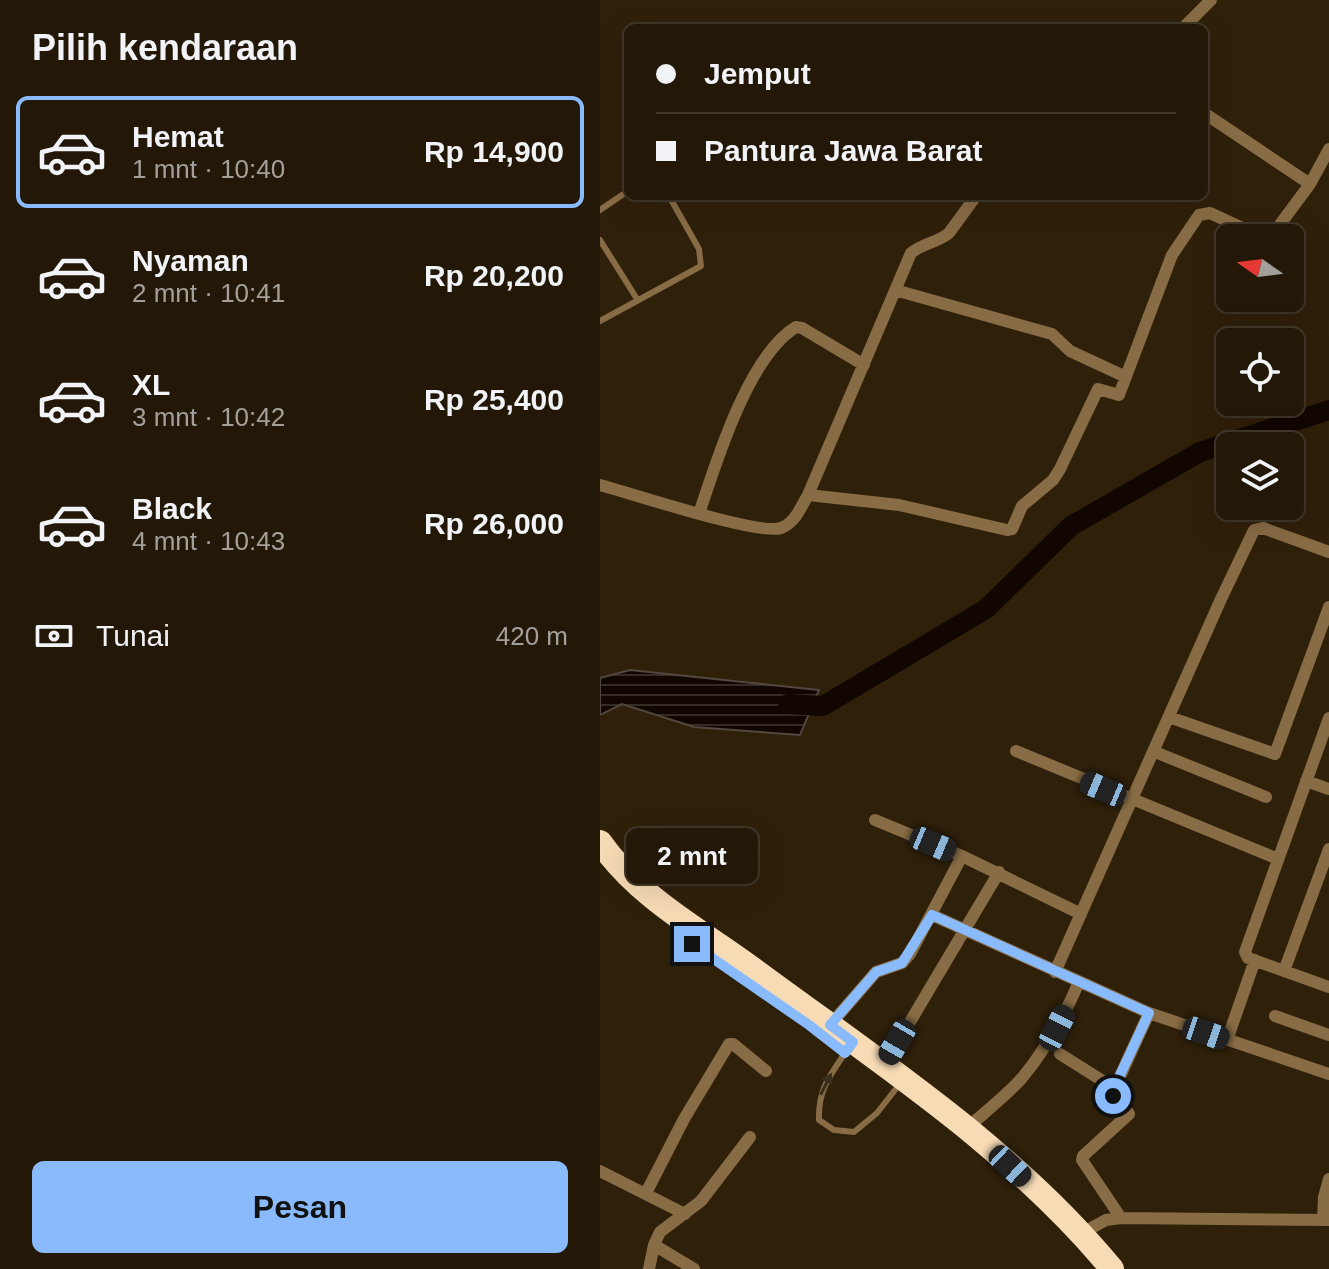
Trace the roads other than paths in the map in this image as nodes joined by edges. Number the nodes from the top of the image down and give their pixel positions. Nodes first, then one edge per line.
1 (1211, 0) edge
2 (1187, 24) edge
3 (1208, 116) edge
4 (1328, 154) edge
5 (1310, 184) junction
6 (624, 194) edge
7 (671, 200) edge
8 (973, 200) edge
9 (600, 210) edge
10 (1235, 224) edge
11 (1278, 224) edge
12 (600, 240) edge
13 (895, 290) junction
14 (637, 299) junction
15 (600, 321) edge
16 (864, 365) junction
17 (1126, 377) junction
18 (600, 485) edge
19 (808, 495) junction
20 (699, 514) junction
21 (1329, 552) edge
22 (1329, 607) edge
23 (1169, 717) junction
24 (1329, 718) edge
25 (1016, 751) dead end
26 (1155, 752) junction
27 (1306, 781) junction
28 (1329, 789) edge
29 (1266, 797) dead end
30 (1133, 801) junction
31 (875, 820) dead end
32 (600, 842) edge
33 (1329, 849) edge
34 (962, 856) junction
35 (1278, 859) junction
36 (600, 868) edge
37 (999, 872) junction
38 (1081, 914) junction
39 (932, 915) junction
40 (965, 931) junction
41 (1250, 958) junction
42 (1284, 971) junction
43 (1055, 972) junction
44 (1079, 982) junction
45 (1329, 987) edge
46 (1149, 1013) junction
47 (1275, 1016) dead end
48 (830, 1025) junction
49 (1329, 1035) edge
50 (1227, 1040) junction
51 (849, 1048) junction
52 (1060, 1054) dead end
53 (766, 1071) dead end
54 (1329, 1074) edge
55 (895, 1078) junction
56 (1114, 1088) junction
57 (967, 1128) junction
58 (750, 1137) dead end
59 (600, 1171) edge
60 (1329, 1179) edge
61 (646, 1193) junction
62 (685, 1214) junction
63 (1121, 1218) junction
64 (1326, 1220) edge
65 (1076, 1237) junction
66 (654, 1245) junction
67 (649, 1269) edge
68 (694, 1269) edge
69 (1094, 1269) edge
70 (1112, 1269) edge

1 - 2 street
3 - 5 street
4 - 5 street
5 - 11 street
6 - 9 lane
7 - 14 lane
8 - 13 street
10 - 17 street
12 - 14 lane
13 - 16 street
13 - 17 street
14 - 15 lane
16 - 19 street
16 - 20 street
17 - 19 street
18 - 20 street
19 - 20 street
21 - 23 street
22 - 23 street
23 - 26 street
24 - 27 street
25 - 30 street
26 - 29 street
26 - 30 street
27 - 28 street
27 - 35 street
30 - 35 street
30 - 38 street
31 - 34 street
32 - 48 highway
33 - 42 street
34 - 37 street
34 - 39 street
35 - 41 street
36 - 51 highway
37 - 38 street
37 - 40 street
38 - 43 street
39 - 40 street
39 - 48 street
40 - 43 street
40 - 55 street
41 - 42 street
41 - 50 street
42 - 45 street
43 - 44 street
44 - 46 street
44 - 57 street
46 - 50 street
46 - 56 street
47 - 49 street
48 - 51 highway
50 - 54 street
51 - 55 highway
55 -> 51 lane
52 - 56 street
53 - 61 street
55 - 57 highway
55 - 65 highway
56 - 63 street
57 - 65 highway
58 - 62 street
59 - 61 street
60 - 64 street
61 - 62 street
62 - 66 street
63 - 64 street
63 - 65 street
65 - 69 highway
65 - 70 highway
66 - 67 street
66 - 68 street

